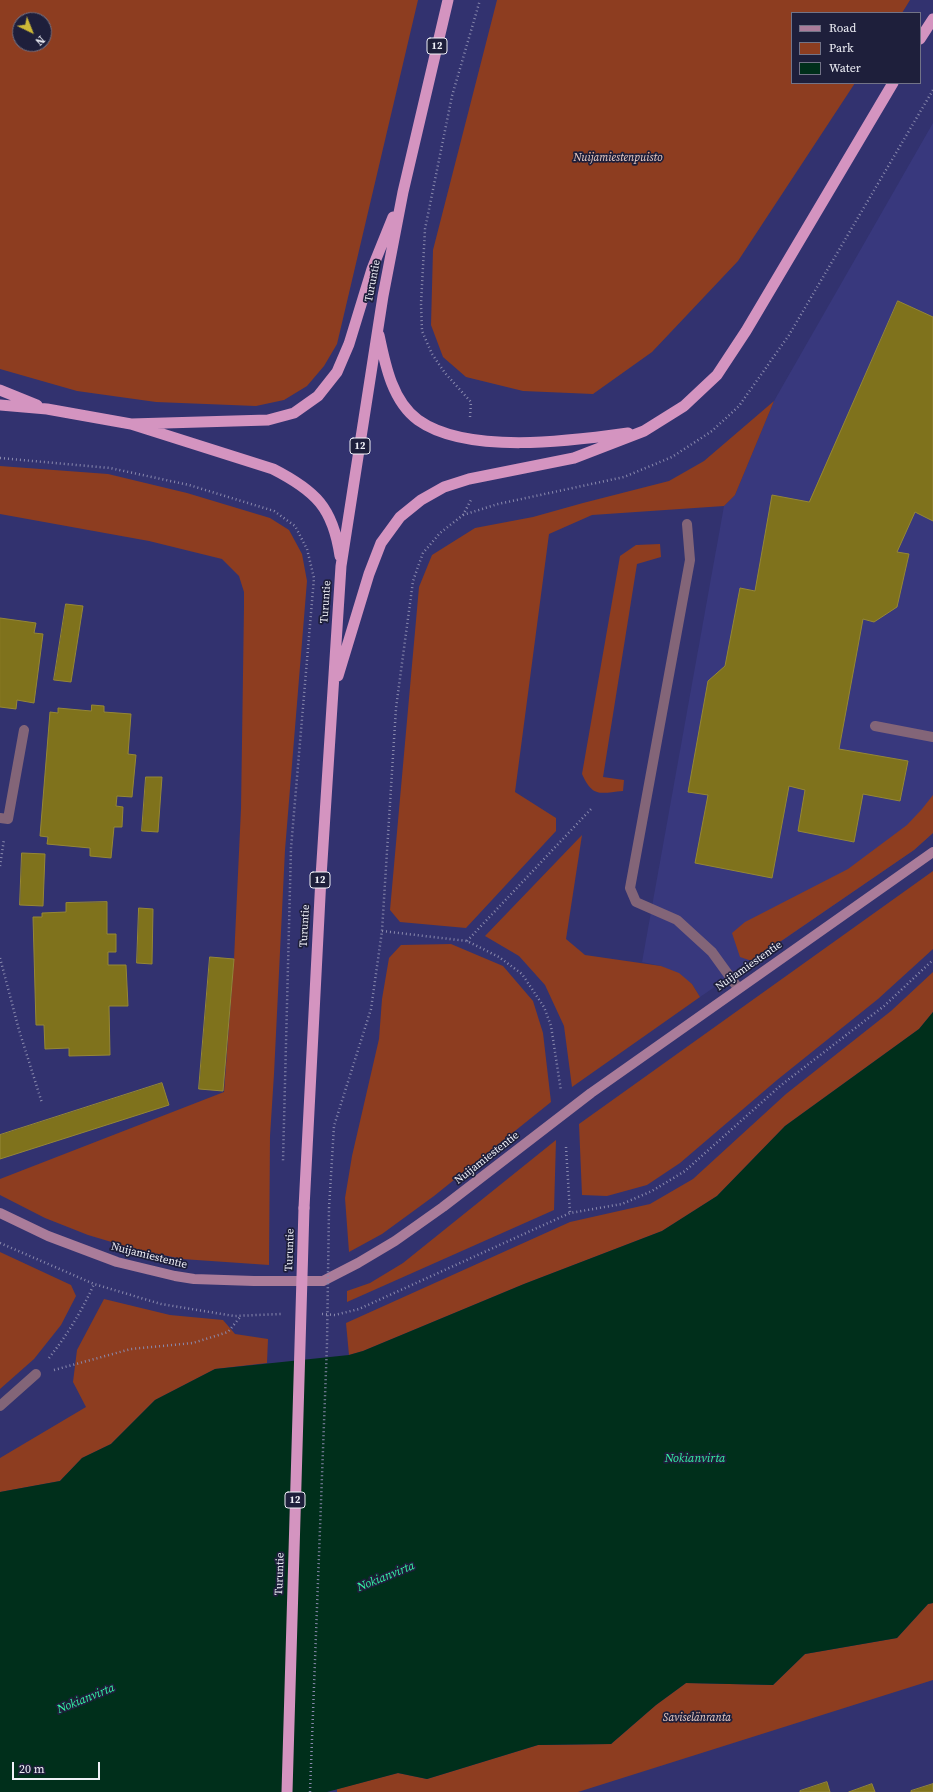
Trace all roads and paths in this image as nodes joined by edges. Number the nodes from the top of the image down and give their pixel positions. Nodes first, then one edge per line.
1 (448, 0) edge
2 (480, 0) edge
3 (933, 19) edge
4 (921, 37) edge
5 (892, 84) edge
6 (403, 192) junction
7 (378, 326) junction
8 (0, 390) edge
9 (0, 406) edge
10 (47, 409) junction
11 (131, 424) junction
12 (644, 431) junction
13 (468, 438) junction
14 (0, 458) edge
15 (469, 479) junction
16 (687, 524) dead end
17 (342, 566) junction
18 (332, 696) junction
19 (875, 726) dead end
20 (24, 730) dead end
21 (933, 737) edge
22 (591, 809) dead end
23 (4, 818) edge
24 (933, 852) edge
25 (0, 866) edge
26 (382, 931) junction
27 (467, 941) junction
28 (933, 960) edge
29 (0, 961) edge
30 (738, 988) junction
31 (561, 1091) dead end
32 (42, 1103) dead end
33 (566, 1147) dead end
34 (283, 1167) dead end
35 (0, 1212) edge
36 (0, 1243) edge
37 (241, 1316) dead end
38 (36, 1374) junction
39 (0, 1406) edge
40 (287, 1792) edge
41 (310, 1792) edge

1 - 6 highway, Turuntie / 12
2 - 13 path
3 - 4 highway
5 - 12 highway
6 - 7 highway, Turuntie / 12
6 - 11 highway
7 - 13 highway
7 - 17 highway, Turuntie / 12
8 - 10 highway
9 - 10 highway
10 - 11 highway
11 - 17 highway
12 - 13 highway
12 - 15 highway
14 - 34 path
15 - 18 highway
15 - 26 path
16 - 30 lane
17 - 18 highway, Turuntie / 12
18 - 40 highway, Turuntie / 12, bridge
19 - 21 lane
20 - 23 lane
22 - 27 path
23 - 25 path
24 - 30 main road, Nuijamiestentie
26 - 27 path
26 - 41 path, bridge
27 - 31 path
28 - 33 path
29 - 32 path
30 - 35 main road, Nuijamiestentie
36 - 38 path
37 - 38 path
38 - 39 lane

